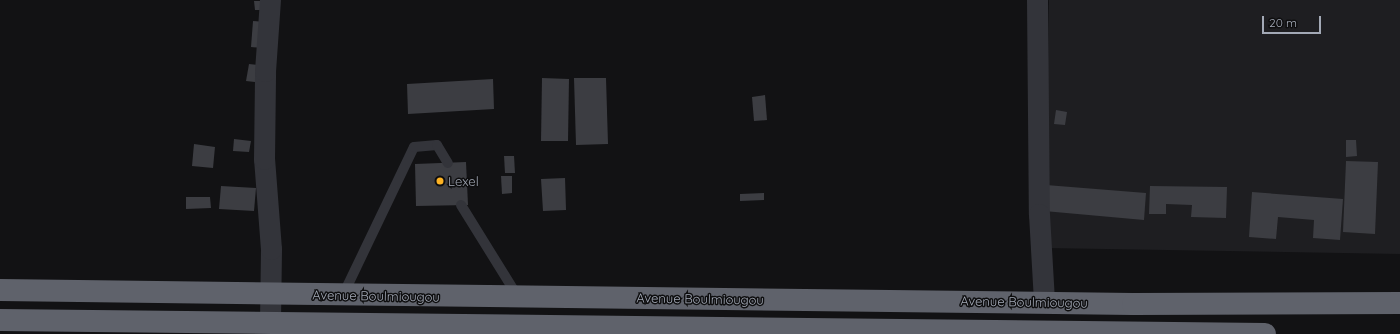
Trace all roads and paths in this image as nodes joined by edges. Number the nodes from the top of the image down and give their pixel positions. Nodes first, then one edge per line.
1 (270, 0) edge
2 (1037, 0) edge
3 (448, 163) dead end
4 (461, 205) dead end
5 (0, 290) edge
6 (269, 295) junction
7 (342, 295) junction
8 (518, 297) junction
9 (1044, 302) junction
10 (1400, 303) edge
11 (0, 320) edge
12 (270, 321) junction
13 (945, 333) edge
14 (1265, 334) edge

1 - 6 street
2 - 9 street
3 - 7 lane
4 - 8 lane
5 - 6 highway, Avenue Boulmiougou
6 - 7 highway, Avenue Boulmiougou
6 - 12 street
7 - 8 highway, Avenue Boulmiougou
8 - 9 highway, Avenue Boulmiougou
9 - 10 highway, Avenue Boulmiougou
11 - 12 highway, Avenue Boulmiougou
12 - 13 highway, Avenue Boulmiougou
13 - 14 highway, Avenue Boulmiougou

